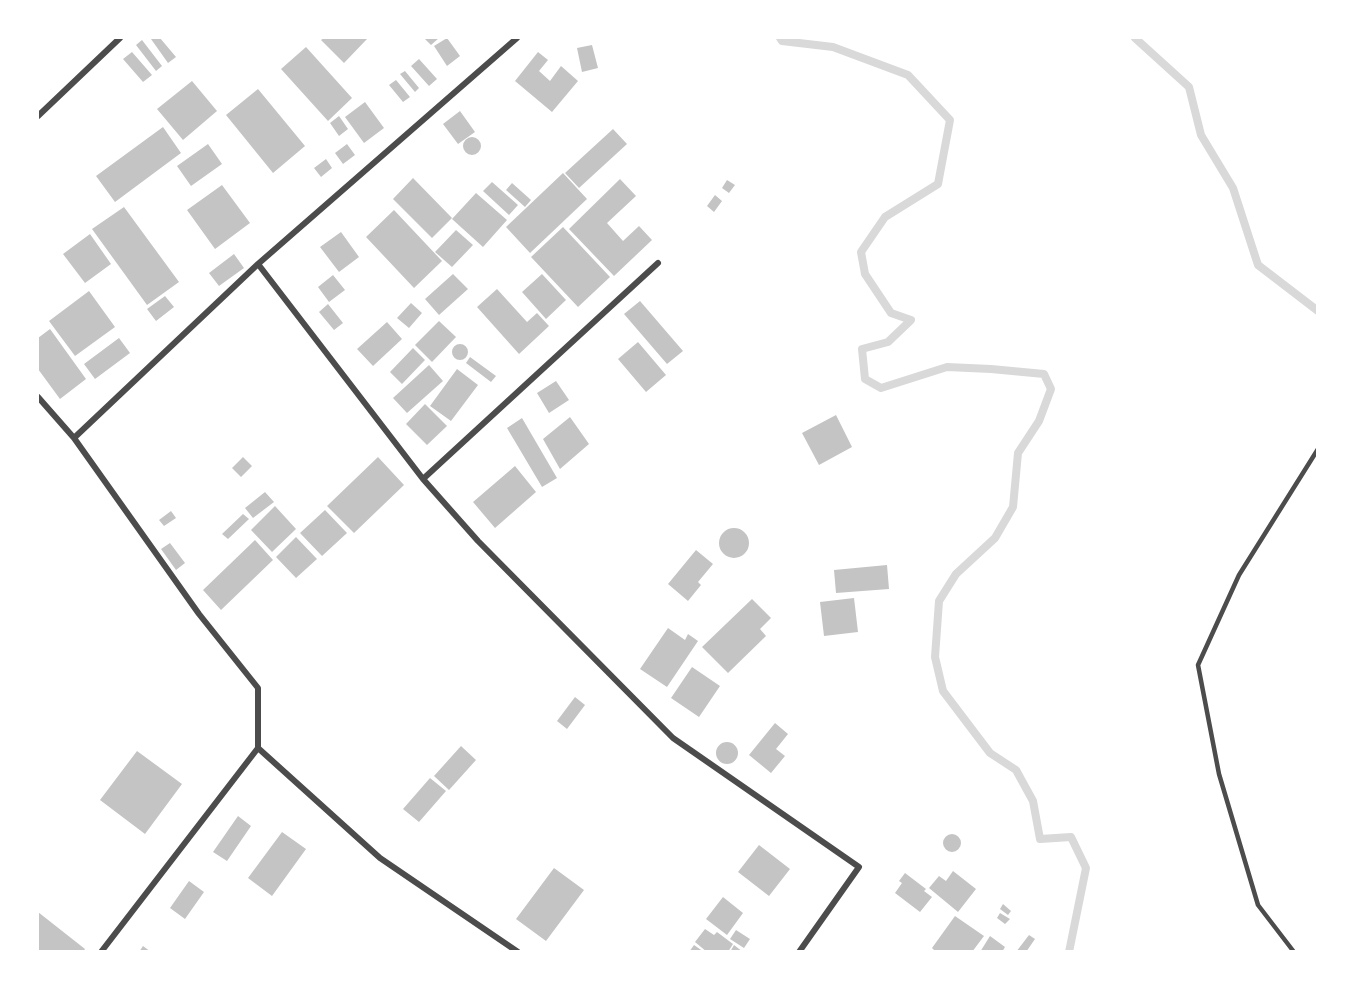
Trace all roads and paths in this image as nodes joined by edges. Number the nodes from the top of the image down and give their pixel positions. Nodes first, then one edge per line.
1 (120, 38) edge
2 (518, 38) edge
3 (38, 116) edge
4 (258, 264) junction
5 (658, 264) dead end
6 (38, 397) edge
7 (74, 438) junction
8 (1317, 449) edge
9 (423, 479) junction
10 (258, 748) junction
11 (100, 951) edge
12 (518, 951) edge
13 (799, 951) edge
14 (1294, 951) edge

1 - 3 street
2 - 4 street
4 - 7 street
4 - 9 street
5 - 9 street
6 - 7 street
7 - 10 street
8 - 14 lane
9 - 13 street
10 - 11 street
10 - 12 street

